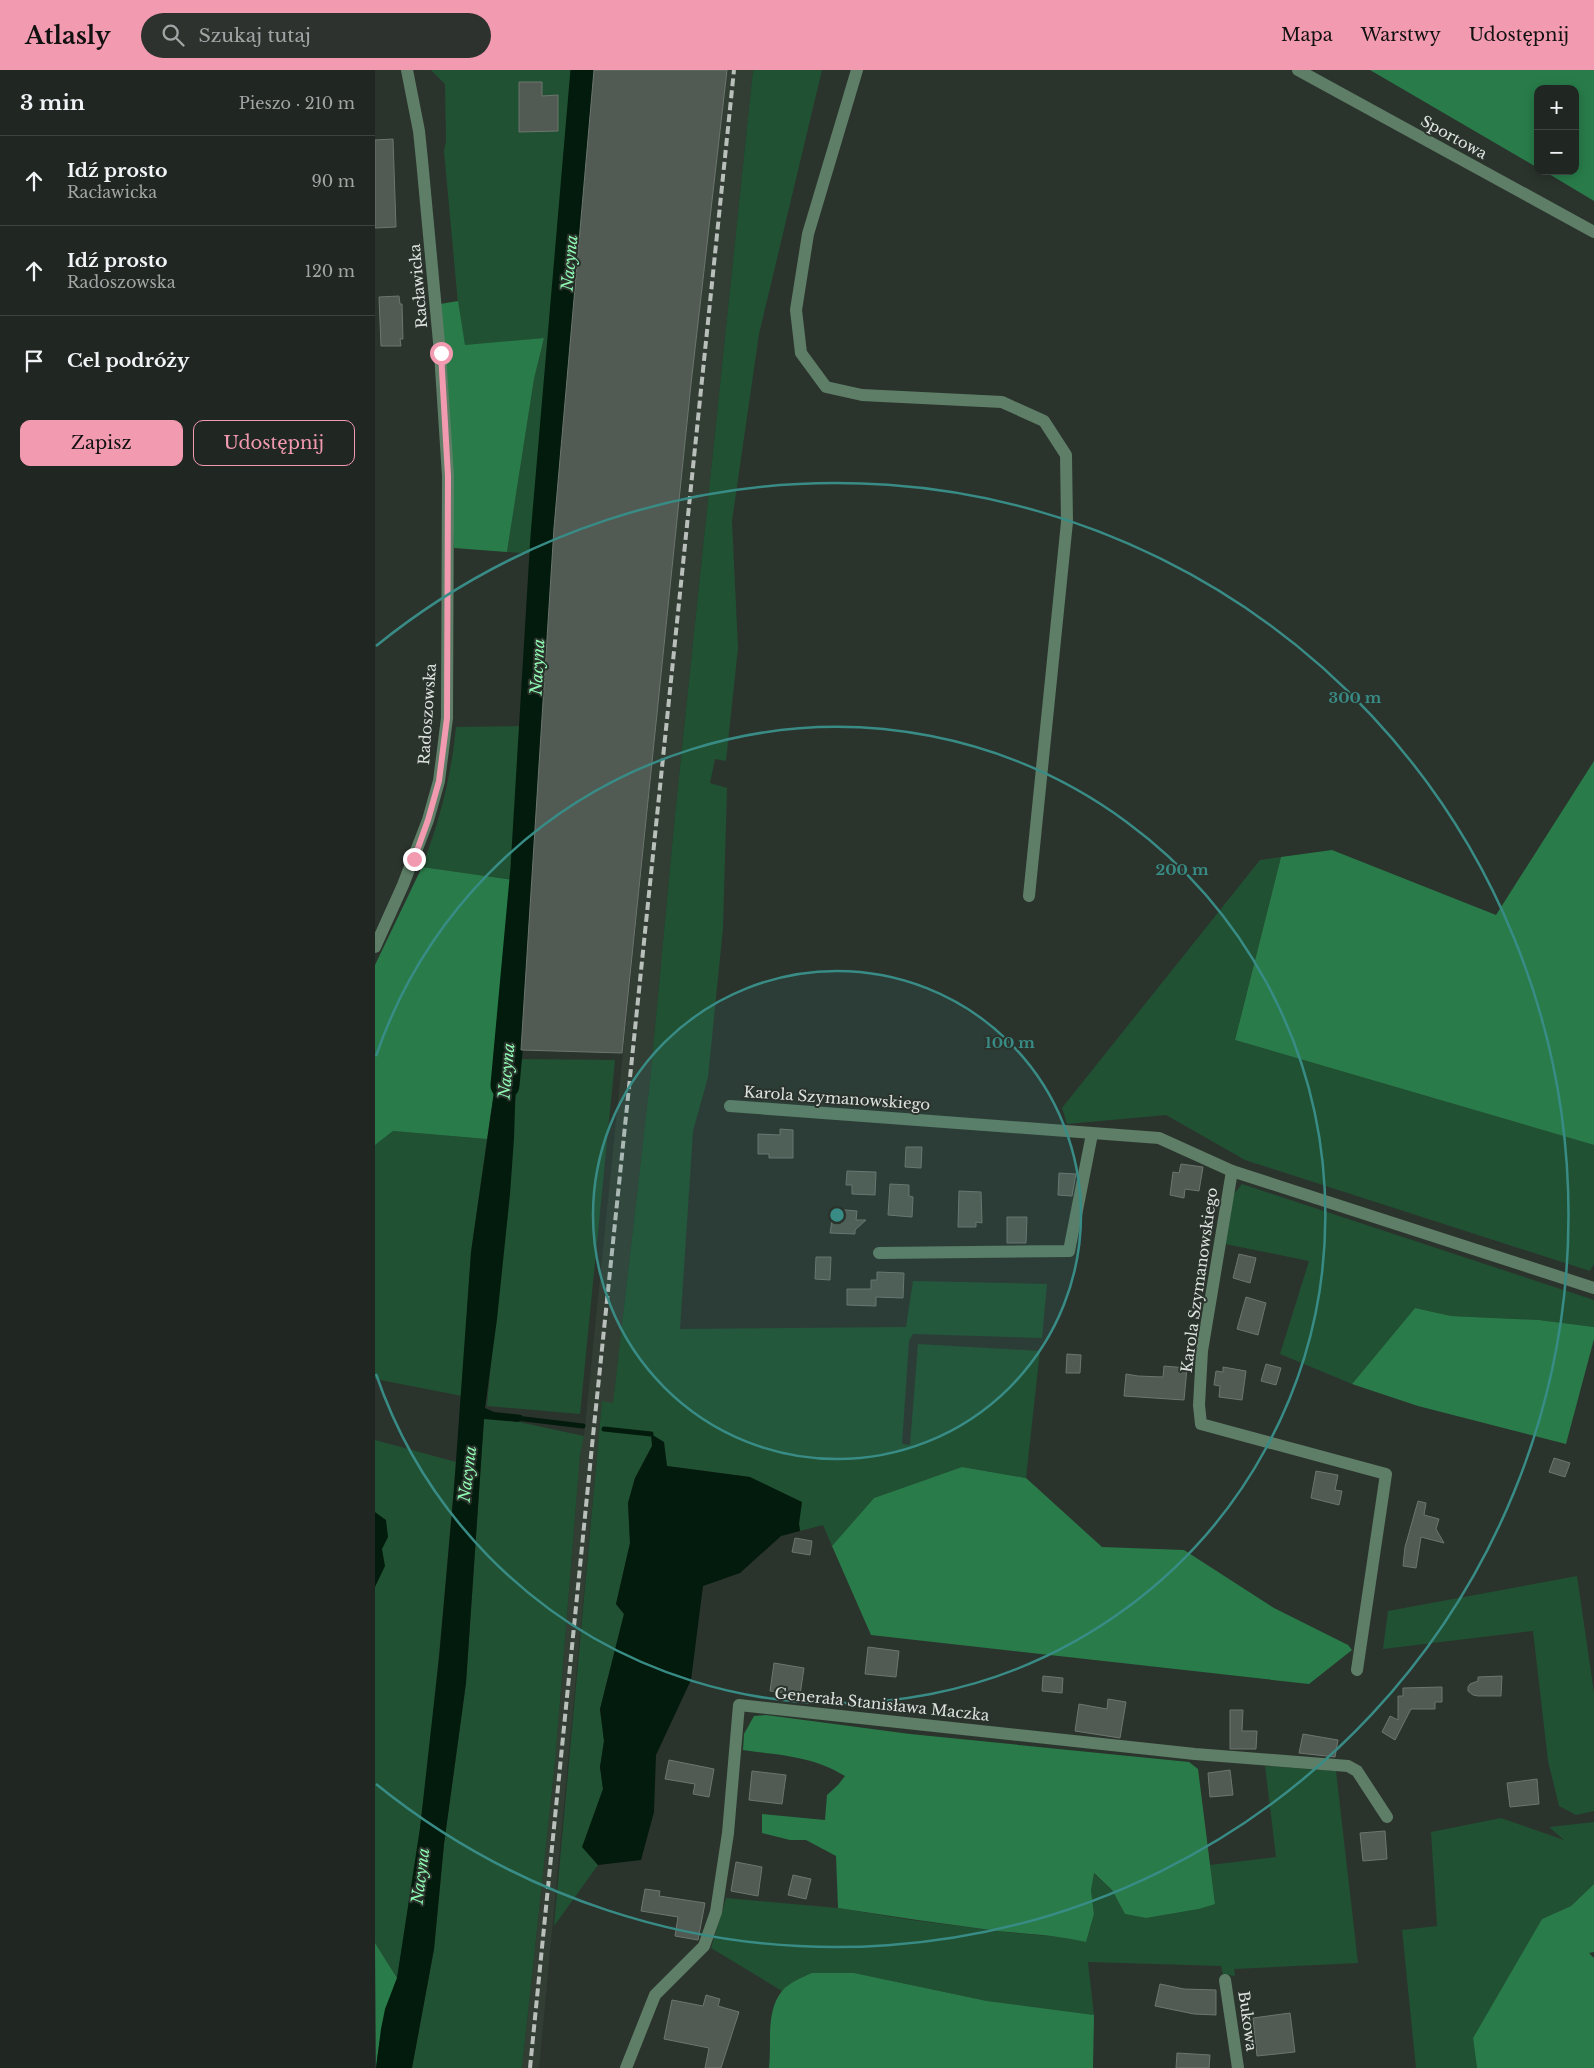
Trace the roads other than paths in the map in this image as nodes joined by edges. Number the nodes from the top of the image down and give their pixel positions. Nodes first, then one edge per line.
1 (407, 70) edge
2 (857, 70) edge
3 (1298, 70) edge
4 (1594, 232) edge
5 (448, 560) joint
6 (1029, 896) dead end
7 (375, 947) edge
8 (730, 1106) dead end
9 (1092, 1134) junction
10 (1231, 1171) junction
11 (879, 1253) dead end
12 (1594, 1288) edge
13 (1357, 1670) dead end
14 (1387, 1817) dead end
15 (1225, 1980) dead end
16 (626, 2068) edge
17 (1238, 2068) edge

1 - 5 street, Racławicka
2 - 6 street
3 - 4 street, Sportowa
5 - 7 street, Radoszowska
8 - 9 street, Karola Szymanowskiego
9 - 10 street, Karola Szymanowskiego
9 - 11 street
10 - 12 street, Karola Szymanowskiego
10 - 13 street, Karola Szymanowskiego
14 - 16 street, Generała Stanisława Maczka
15 - 17 street, Bukowa

